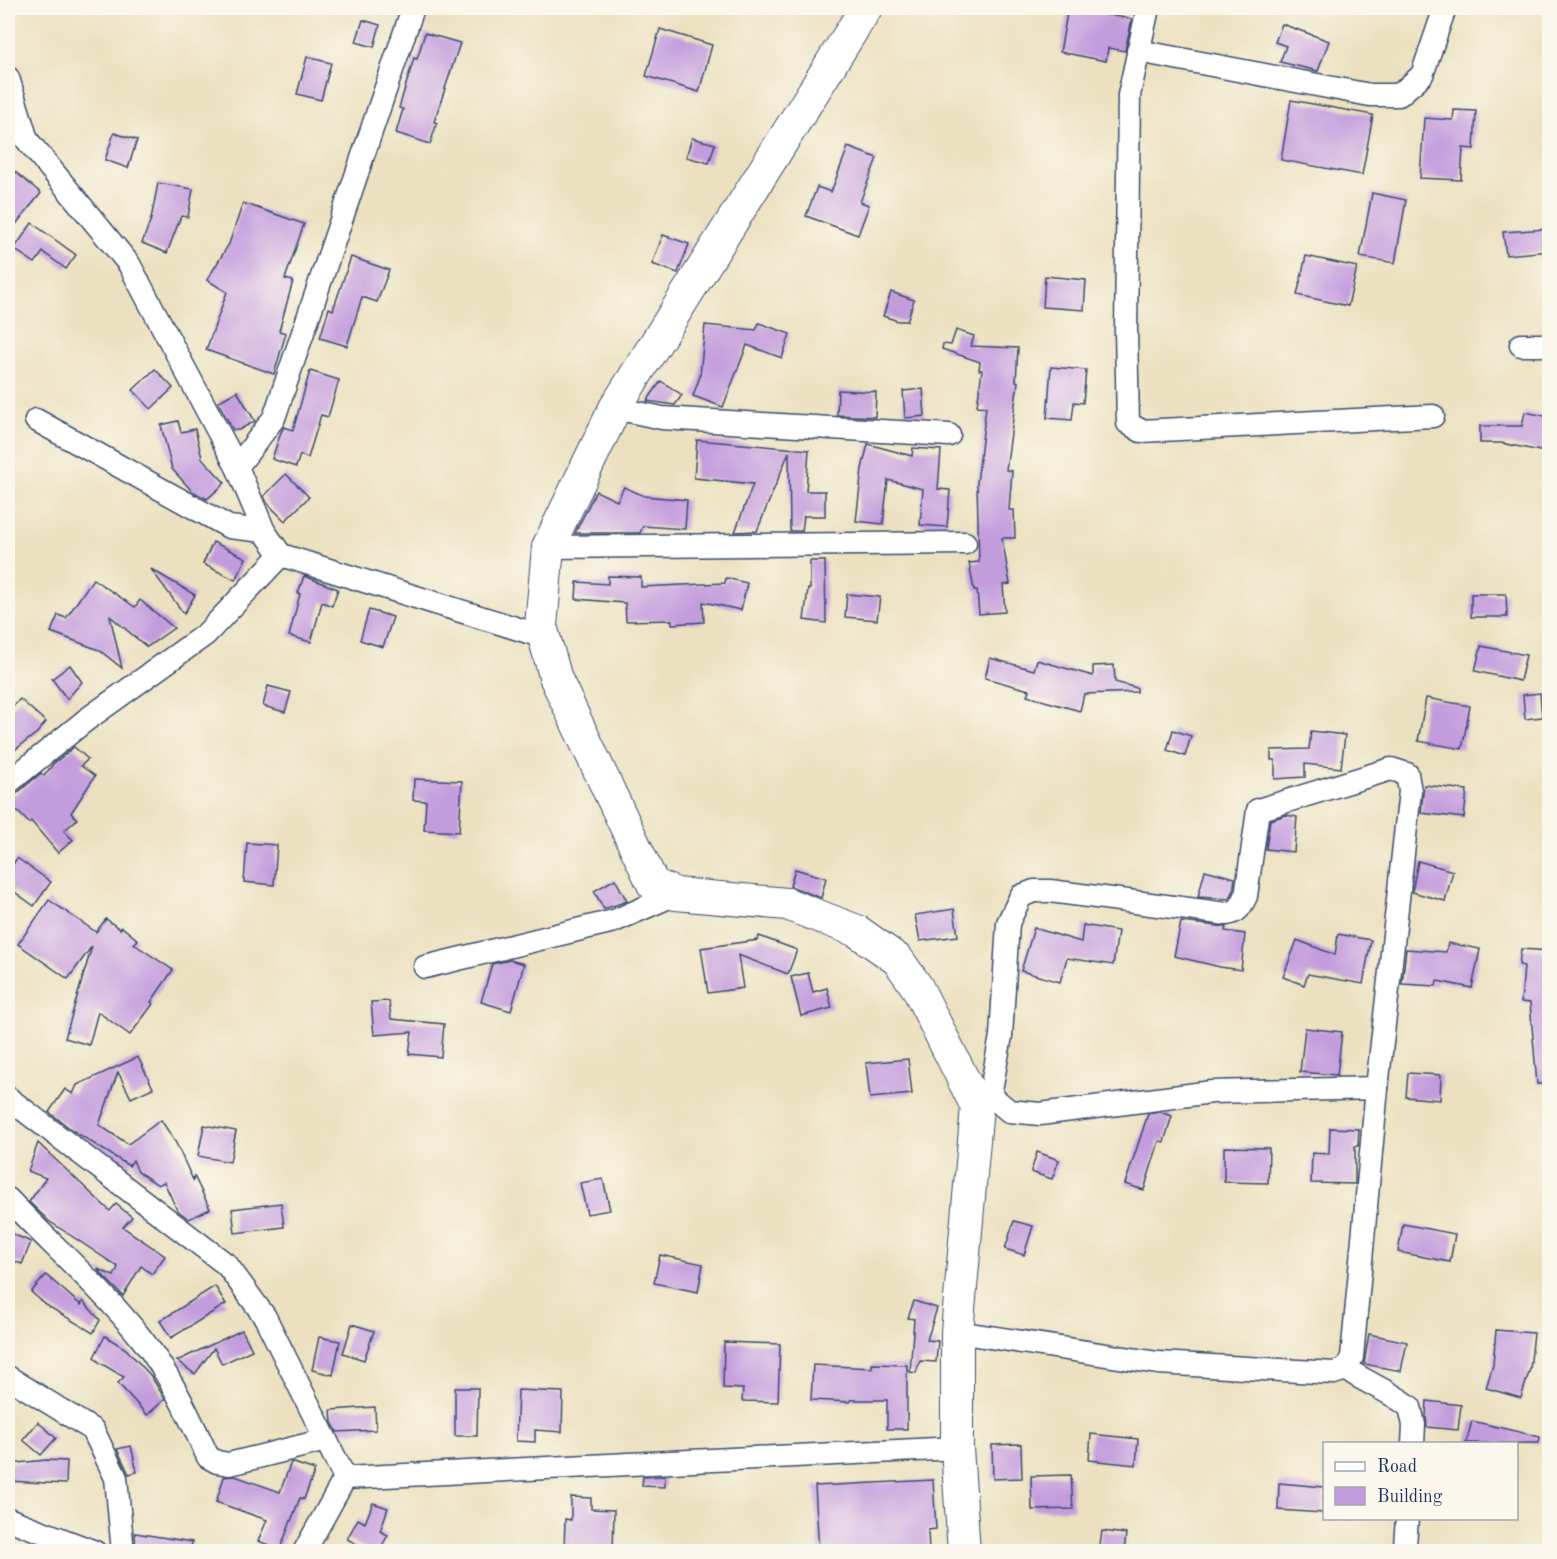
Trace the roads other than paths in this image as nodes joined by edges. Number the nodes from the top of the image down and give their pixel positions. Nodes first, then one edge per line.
1 (413, 8) edge
2 (866, 8) edge
3 (1148, 8) edge
4 (1445, 8) edge
5 (1138, 51) junction
6 (8, 78) edge
7 (1521, 345) dead end
8 (1550, 345) edge
9 (615, 408) junction
10 (1433, 416) dead end
11 (36, 420) dead end
12 (949, 435) dead end
13 (237, 468) junction
14 (264, 531) junction
15 (965, 543) dead end
16 (548, 547) junction
17 (281, 555) junction
18 (544, 637) junction
19 (8, 783) edge
20 (676, 894) junction
21 (425, 967) dead end
22 (1377, 1088) junction
23 (8, 1098) edge
24 (984, 1101) junction
25 (8, 1199) edge
26 (957, 1332) junction
27 (1346, 1369) junction
28 (8, 1377) edge
29 (326, 1440) junction
30 (1413, 1442) edge
31 (957, 1448) junction
32 (345, 1478) junction
33 (8, 1519) edge
34 (1407, 1520) edge
35 (1405, 1546) dead end
36 (96, 1551) edge
37 (123, 1551) edge
38 (304, 1551) edge
39 (964, 1551) edge

1 - 13 street
2 - 9 street
3 - 5 street
4 - 5 street
5 - 10 street
6 - 13 street
7 - 8 street
9 - 12 street
9 - 16 street
11 - 14 street
13 - 14 street
14 - 17 street
15 - 16 street
16 - 18 street
17 - 18 street
17 - 19 street
18 - 20 street
20 - 21 street
20 - 24 street
22 - 24 street
22 - 24 street
22 - 27 street
23 - 29 street
24 - 26 street
25 - 29 street
26 - 27 street
26 - 31 street
27 - 30 street
28 - 37 street
29 - 32 street
31 - 32 street
31 - 39 street
32 - 38 street
33 - 36 street
34 - 35 street

